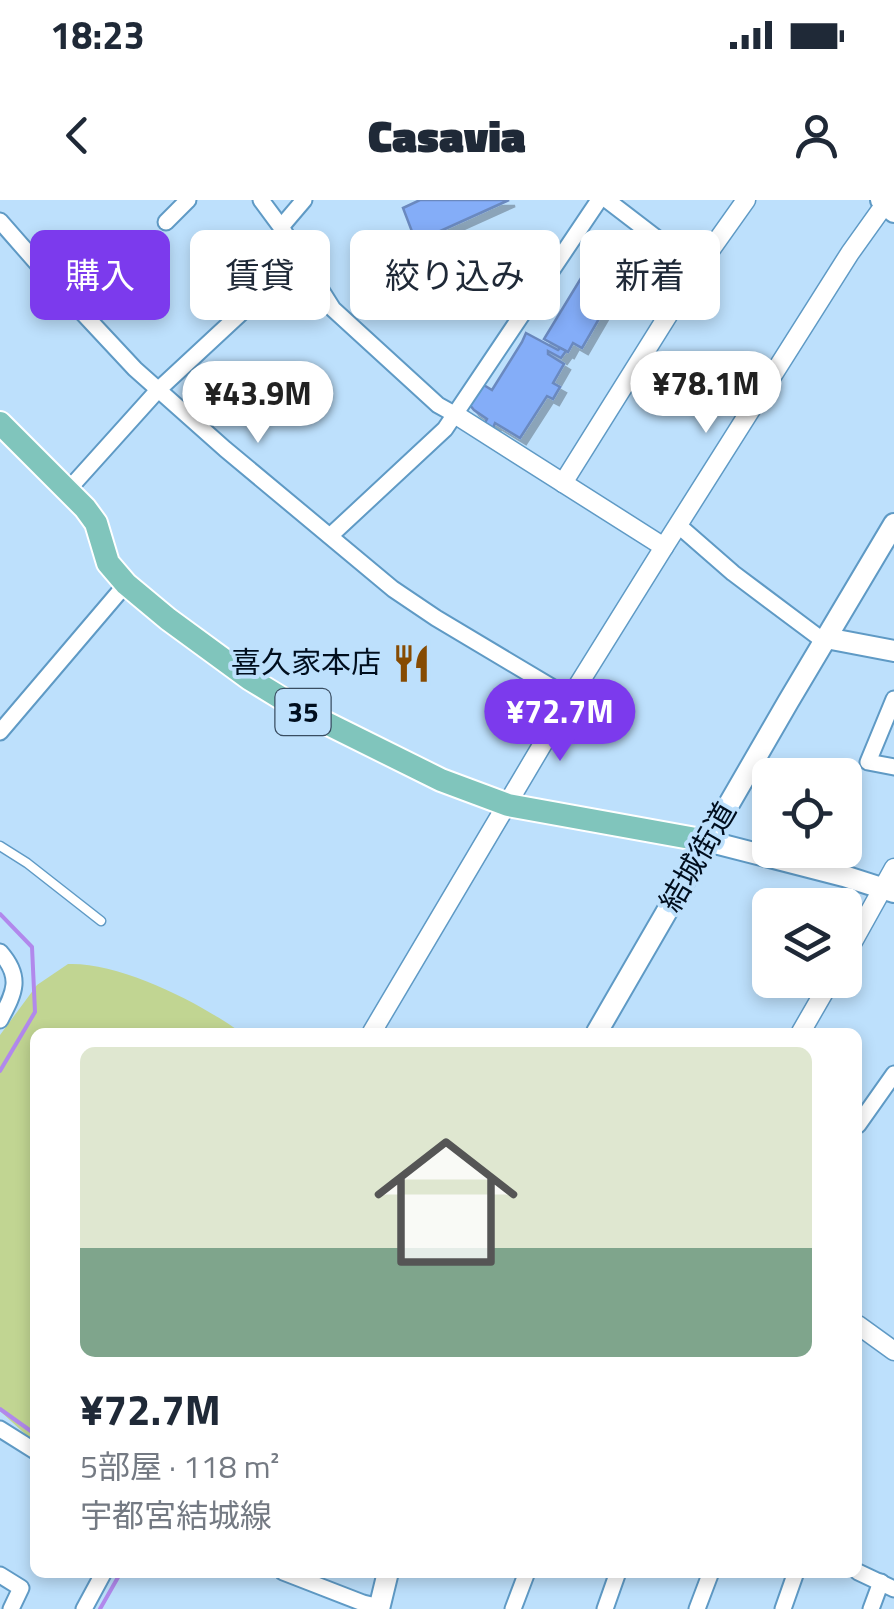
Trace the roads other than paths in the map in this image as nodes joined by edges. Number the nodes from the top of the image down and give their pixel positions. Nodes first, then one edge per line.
1 (188, 200) edge
2 (261, 200) edge
3 (304, 200) edge
4 (599, 200) edge
5 (607, 200) edge
6 (746, 200) edge
7 (887, 205) edge
8 (0, 221) edge
9 (166, 222) dead end
10 (281, 228) joint
11 (647, 230) edge
12 (720, 236) edge
13 (330, 303) edge
14 (233, 320) edge
15 (665, 320) edge
16 (158, 390) junction
17 (456, 414) junction
18 (0, 423) edge
19 (564, 484) junction
20 (68, 490) junction
21 (894, 524) edge
22 (678, 525) junction
23 (330, 536) junction
24 (664, 547) junction
25 (126, 584) junction
26 (826, 638) junction
27 (894, 651) edge
28 (570, 698) junction
29 (894, 699) edge
30 (0, 732) edge
31 (894, 767) edge
32 (508, 805) junction
33 (707, 841) junction
34 (0, 846) edge
35 (894, 868) edge
36 (888, 890) edge
37 (102, 920) dead end
38 (862, 930) edge
39 (0, 952) edge
40 (821, 998) edge
41 (0, 1020) edge
42 (374, 1028) edge
43 (599, 1028) edge
44 (804, 1028) edge
45 (894, 1074) edge
46 (862, 1118) edge
47 (862, 1328) edge
48 (894, 1351) edge
49 (0, 1429) edge
50 (30, 1448) edge
51 (862, 1574) edge
52 (0, 1575) edge
53 (101, 1578) edge
54 (298, 1578) edge
55 (387, 1578) edge
56 (525, 1578) edge
57 (616, 1578) edge
58 (709, 1578) edge
59 (794, 1578) edge
60 (888, 1585) edge
61 (382, 1608) edge
62 (11, 1609) edge
63 (84, 1609) edge
64 (513, 1609) edge
65 (605, 1609) edge
66 (698, 1609) edge
67 (783, 1609) edge
68 (871, 1609) edge

1 - 9 street
2 - 10 street
3 - 10 street
4 - 17 street
5 - 11 street
6 - 12 street
7 - 22 street
8 - 16 street
13 - 17 street
14 - 16 street
15 - 19 street
16 - 20 street
16 - 23 street
17 - 19 street
17 - 23 street
18 - 20 main road, 35
19 - 24 street
20 - 25 main road, 35
21 - 26 main road, 結城街道
22 - 24 street
22 - 26 street
23 - 28 street
24 - 28 street
25 - 30 street
25 - 32 main road, 35
26 - 27 main road
26 - 33 main road, 結城街道
28 - 32 street
29 - 31 street
32 - 33 main road, 35
32 - 42 street
33 - 36 main road
33 - 43 main road, 結城街道
34 - 37 lane
35 - 36 street
36 - 38 street
39 - 41 street
40 - 44 street
45 - 46 street
47 - 48 street
49 - 50 street
51 - 60 street
52 - 62 street
53 - 63 street
54 - 61 street
55 - 61 main road
56 - 64 street
57 - 65 street
58 - 66 street
59 - 67 street
60 - 68 street

